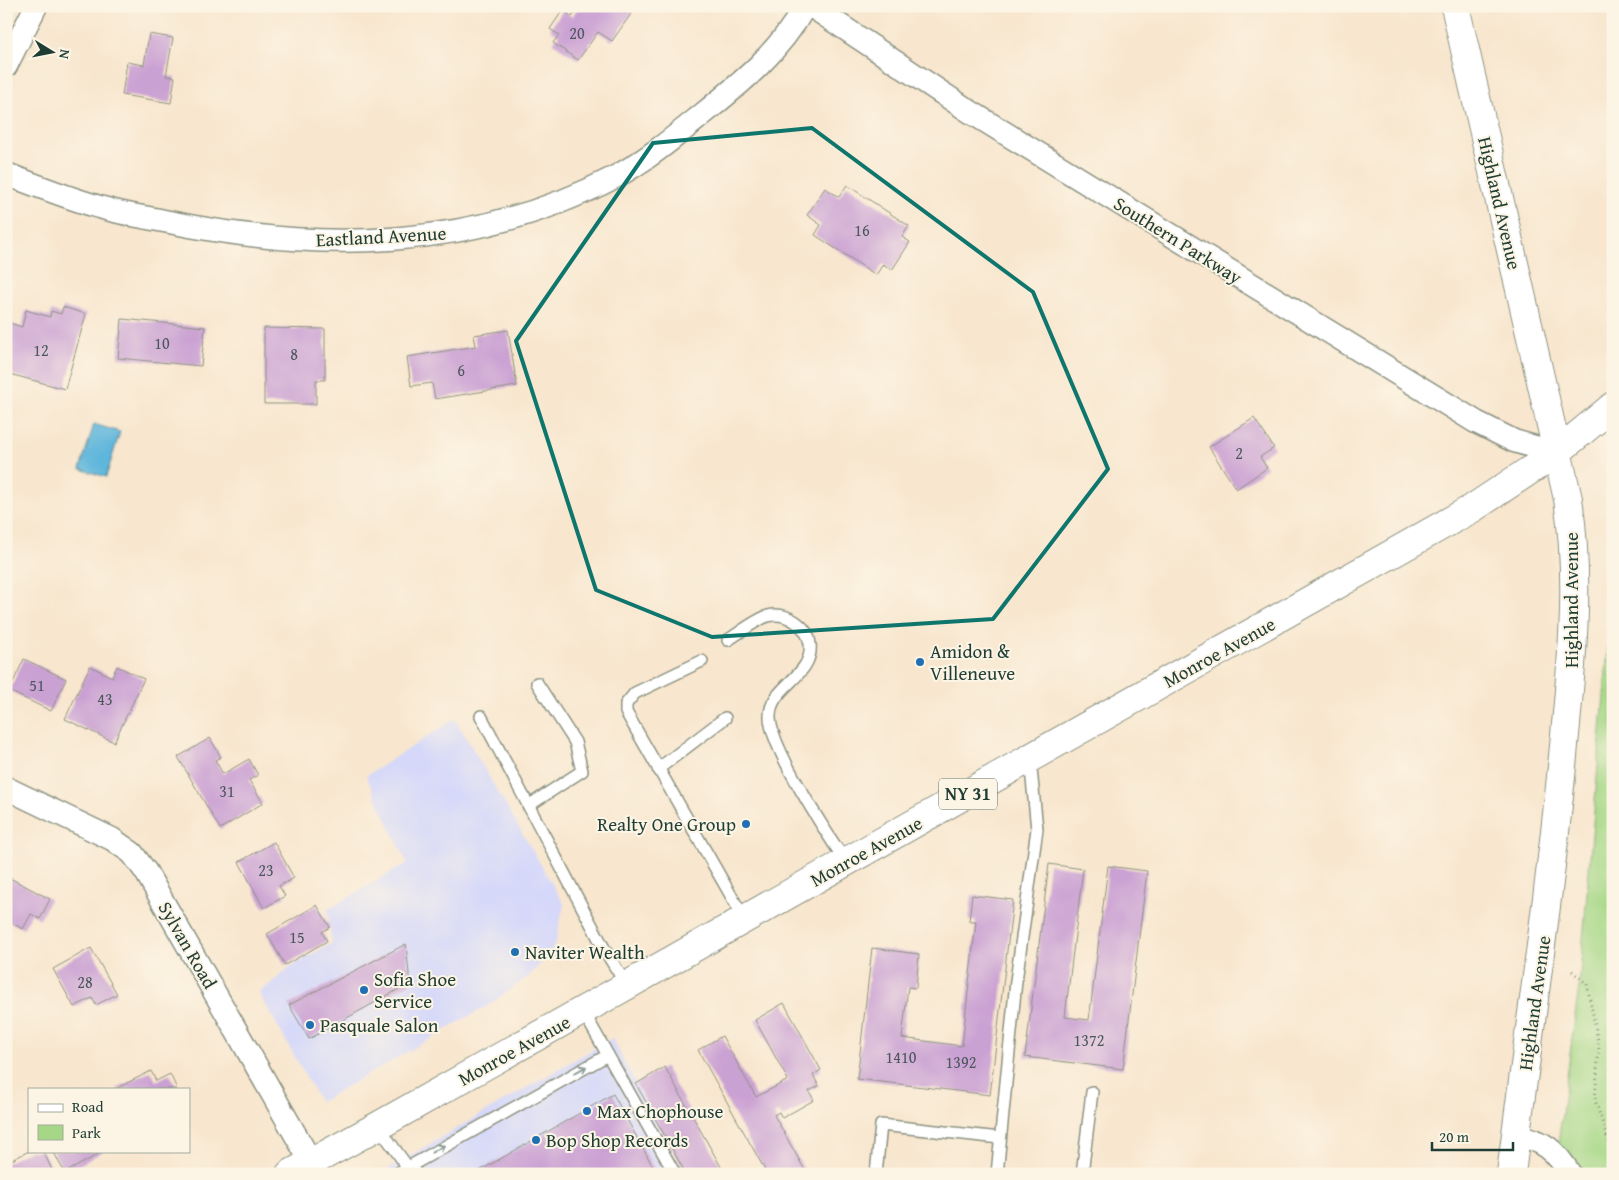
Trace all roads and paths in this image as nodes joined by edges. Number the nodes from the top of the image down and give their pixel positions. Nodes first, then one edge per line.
1 (36, 6) edge
2 (805, 6) edge
3 (811, 6) edge
4 (1455, 6) edge
5 (6, 66) edge
6 (6, 174) edge
7 (1613, 406) edge
8 (1556, 453) junction
9 (728, 640) dead end
10 (702, 661) dead end
11 (537, 683) dead end
12 (481, 716) dead end
13 (725, 718) dead end
14 (1030, 759) junction
15 (658, 770) junction
16 (6, 788) edge
17 (528, 806) junction
18 (846, 862) junction
19 (745, 920) junction
20 (1572, 971) dead end
21 (627, 986) junction
22 (583, 1011) junction
23 (608, 1055) junction
24 (1092, 1092) dead end
25 (378, 1126) junction
26 (1516, 1136) junction
27 (1000, 1138) junction
28 (1613, 1155) edge
29 (407, 1166) junction
30 (300, 1168) edge
31 (396, 1174) edge
32 (417, 1174) edge
33 (675, 1174) edge
34 (876, 1174) edge
35 (997, 1174) edge
36 (1082, 1174) edge
37 (1511, 1174) edge
38 (1570, 1174) edge

1 - 5 street
2 - 6 street, Eastland Avenue
3 - 8 street, Southern Parkway
4 - 8 main road, Highland Avenue
7 - 8 main road, Monroe Avenue / NY 31
8 - 14 main road, Monroe Avenue / NY 31
8 - 26 main road, Highland Avenue
9 - 18 lane
10 - 15 lane
11 - 17 lane
12 - 17 lane
13 - 15 lane
14 - 18 main road, Monroe Avenue / NY 31
14 - 27 lane
15 - 19 lane
16 - 30 street, Sylvan Road
17 - 21 lane
18 - 19 main road, Monroe Avenue / NY 31
19 - 21 main road, Monroe Avenue / NY 31
20 - 28 path
21 - 22 main road, Monroe Avenue / NY 31
22 - 23 lane
22 - 25 main road, Monroe Avenue / NY 31
29 -> 23 lane
23 - 33 lane
24 - 36 lane
25 - 29 lane
25 - 30 main road, Monroe Avenue / NY 31
26 - 37 main road, Highland Avenue
26 - 38 street
27 - 34 lane
27 - 35 lane
29 - 31 lane
29 - 32 lane

